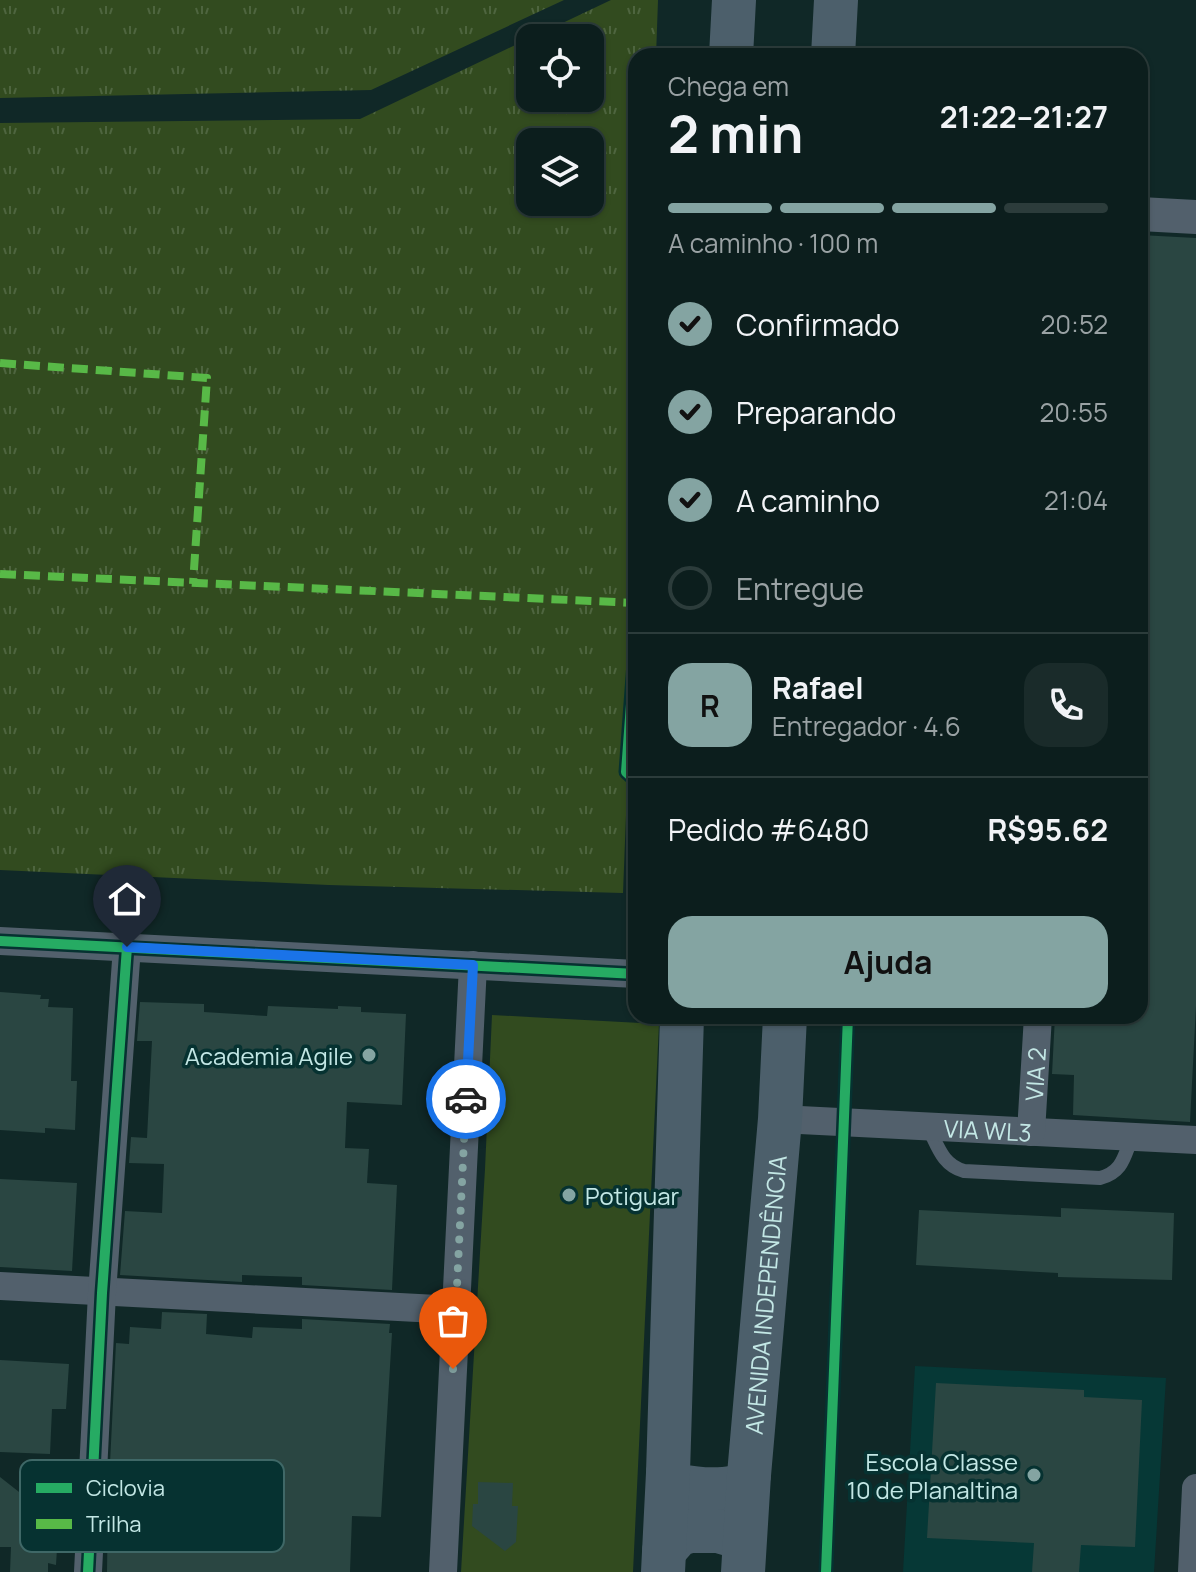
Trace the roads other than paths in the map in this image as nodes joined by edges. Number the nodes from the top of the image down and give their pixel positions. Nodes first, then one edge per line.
1 (734, 0) edge
2 (836, 0) edge
3 (731, 48) edge
4 (833, 48) edge
5 (1148, 214) edge
6 (1196, 217) edge
7 (0, 941) edge
8 (127, 947) junction
9 (473, 965) junction
10 (628, 974) edge
11 (682, 1024) edge
12 (785, 1024) edge
13 (1038, 1024) edge
14 (780, 1119) junction
15 (928, 1126) junction
16 (1031, 1132) junction
17 (1132, 1137) junction
18 (1196, 1140) edge
19 (0, 1286) edge
20 (102, 1293) junction
21 (456, 1310) junction
22 (94, 1460) edge
23 (668, 1473) junction
24 (749, 1475) junction
25 (1196, 1488) edge
26 (89, 1552) edge
27 (743, 1560) edge
28 (664, 1561) edge
29 (88, 1572) edge
30 (443, 1572) edge
31 (1192, 1572) edge

1 - 3 main road
2 - 4 main road
5 - 6 street
7 - 8 street
8 - 9 street
8 - 20 street
9 - 10 street
9 - 21 street
11 - 23 main road
12 - 14 main road, AVENIDA INDEPENDÊNCIA
13 - 16 street, VIA 2
14 - 15 street, VIA WL3
14 - 24 main road, AVENIDA INDEPENDÊNCIA
15 - 16 street, VIA WL3
15 - 17 lane
16 - 17 street, VIA WL3
17 - 18 street, VIA WL3
19 - 20 street
20 - 21 street
20 - 22 street
21 - 30 street
23 - 24 main road
23 - 28 main road
24 - 27 main road, AVENIDA INDEPENDÊNCIA
25 - 31 street
26 - 29 street
27 - 28 main road

